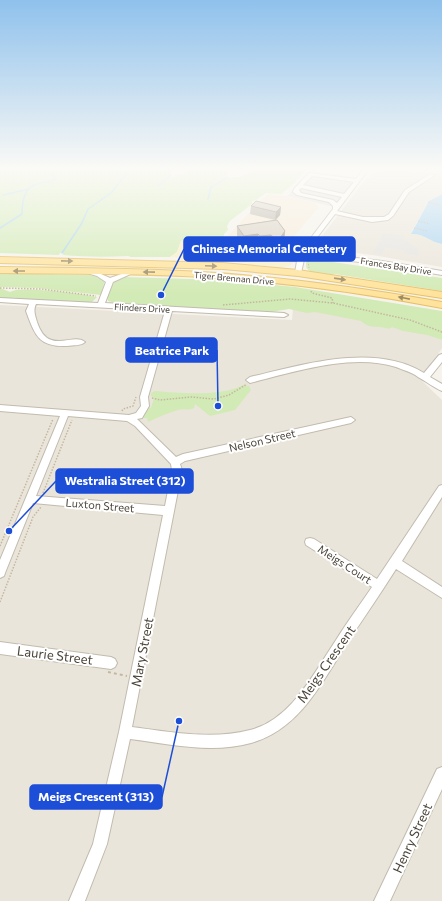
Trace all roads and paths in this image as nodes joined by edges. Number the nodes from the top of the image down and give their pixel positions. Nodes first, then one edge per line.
1 (333, 212) edge
2 (343, 212) edge
3 (393, 212) edge
4 (418, 221) dead end
5 (430, 224) dead end
6 (414, 228) dead end
7 (427, 231) dead end
8 (318, 240) dead end
9 (215, 251) dead end
10 (342, 251) dead end
11 (301, 256) junction
12 (0, 260) edge
13 (0, 270) edge
14 (86, 271) junction
15 (132, 272) junction
16 (298, 273) junction
17 (442, 273) edge
18 (110, 281) junction
19 (297, 283) junction
20 (0, 288) edge
21 (442, 295) edge
22 (100, 296) dead end
23 (0, 300) edge
24 (33, 302) junction
25 (101, 305) junction
26 (220, 305) dead end
27 (442, 305) edge
28 (169, 309) junction
29 (284, 315) dead end
30 (442, 332) edge
31 (81, 342) dead end
32 (442, 357) edge
33 (426, 376) junction
34 (250, 380) joint
35 (442, 388) edge
36 (144, 398) junction
37 (0, 408) edge
38 (69, 416) junction
39 (131, 417) junction
40 (54, 418) dead end
41 (351, 420) dead end
42 (175, 462) junction
43 (442, 489) edge
44 (30, 499) junction
45 (44, 500) junction
46 (170, 511) junction
47 (310, 542) dead end
48 (0, 546) edge
49 (396, 563) junction
50 (0, 573) edge
51 (379, 586) junction
52 (442, 593) edge
53 (0, 602) edge
54 (0, 648) edge
55 (111, 663) joint
56 (136, 677) junction
57 (125, 732) junction
58 (442, 774) edge
59 (77, 901) edge
60 (382, 901) edge

1 - 11 street
2 - 3 street
4 - 5 path
6 - 7 path
8 - 10 path
9 - 11 street, Frances Bay Drive
11 - 16 street
11 - 17 street, Frances Bay Drive
12 -> 16 main road, Tiger Brennan Drive
14 -> 13 main road, Tiger Brennan Drive
14 - 15 main road, Tiger Brennan Drive
14 - 18 street
15 - 18 street
19 -> 15 main road, Tiger Brennan Drive
16 - 19 main road
16 -> 21 main road, Tiger Brennan Drive
18 - 25 street
27 -> 19 main road, Tiger Brennan Drive
20 - 22 path
23 - 24 street, Flinders Drive
24 - 25 street, Flinders Drive
24 - 31 street
25 - 28 street, Flinders Drive
26 - 30 path
28 - 29 street, Flinders Drive
28 - 36 street
32 - 33 street
33 - 34 street
33 - 35 street
34 - 36 path
36 - 39 street
36 - 39 path
37 - 38 street
38 - 39 street
38 - 44 street
38 - 45 path
39 - 42 street
40 - 48 path
41 - 42 street, Nelson Street
42 - 46 street, Mary Street
43 - 49 street, Meigs Crescent
44 - 45 street, Luxton Street
44 - 50 street
45 - 46 street, Luxton Street
45 - 53 path
46 - 56 street, Mary Street
47 - 51 street, Meigs Court
49 - 51 street, Meigs Crescent
49 - 52 street
51 - 57 street, Meigs Crescent
54 - 55 street, Laurie Street
55 - 56 path
56 - 57 street, Mary Street
57 - 59 street, Mary Street
58 - 60 street, Henry Street

